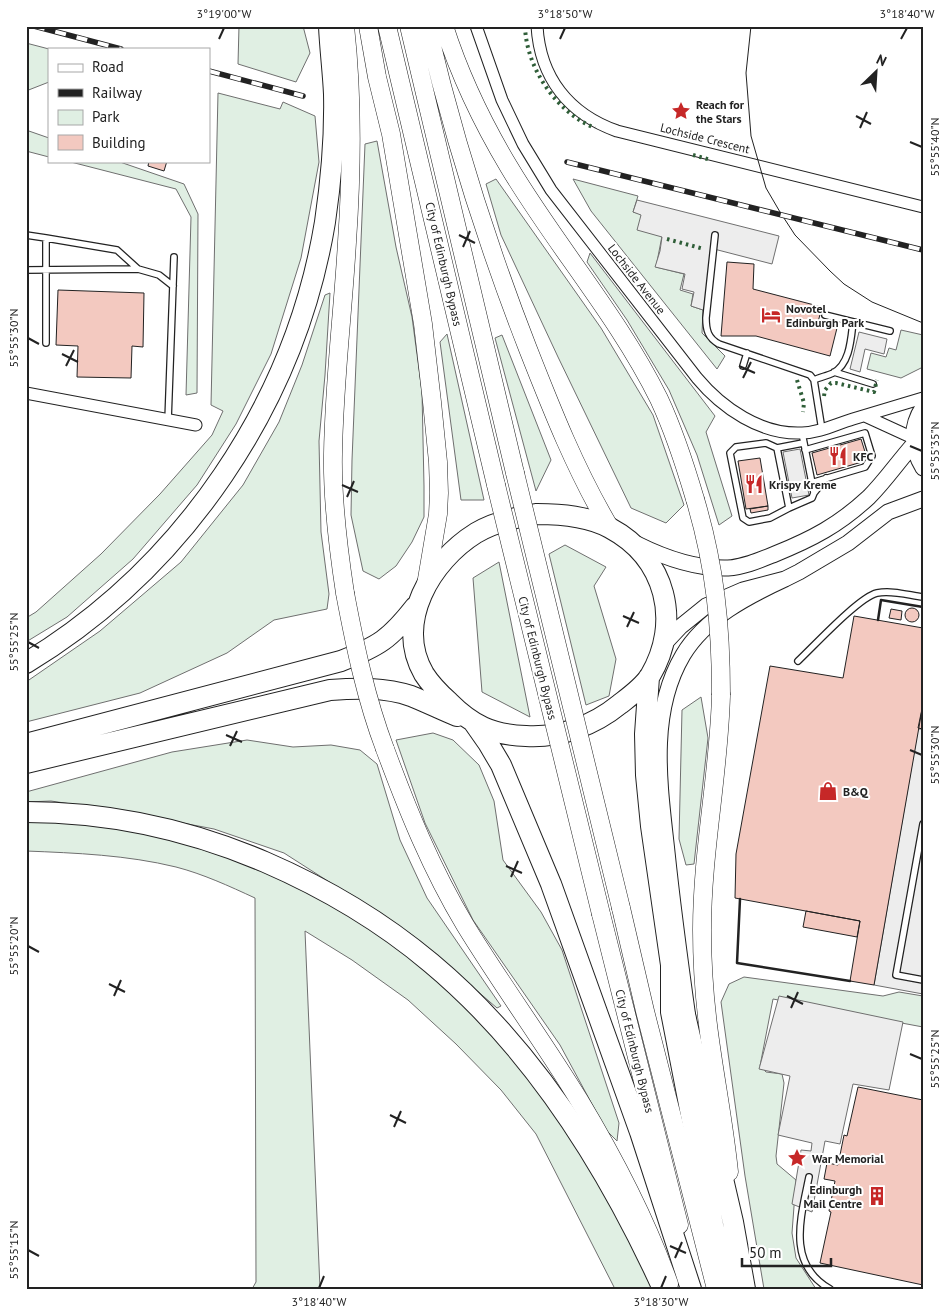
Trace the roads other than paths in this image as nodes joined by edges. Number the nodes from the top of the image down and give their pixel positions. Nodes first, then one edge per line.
1 (329, 26) edge
2 (346, 26) edge
3 (368, 26) edge
4 (387, 26) edge
5 (409, 26) edge
6 (427, 26) edge
7 (444, 26) edge
8 (476, 26) edge
9 (537, 26) edge
10 (923, 207) edge
11 (26, 235) edge
12 (715, 235) dead end
13 (46, 238) junction
14 (174, 257) dead end
15 (138, 269) junction
16 (26, 270) edge
17 (45, 270) junction
18 (173, 286) junction
19 (825, 315) dead end
20 (853, 322) junction
21 (890, 331) dead end
22 (46, 343) dead end
23 (746, 353) junction
24 (743, 366) dead end
25 (834, 372) junction
26 (814, 380) junction
27 (872, 384) dead end
28 (26, 393) edge
29 (923, 398) edge
30 (923, 407) edge
31 (865, 416) junction
32 (168, 421) junction
33 (196, 426) dead end
34 (822, 430) junction
35 (802, 438) junction
36 (913, 442) junction
37 (777, 448) junction
38 (804, 450) junction
39 (923, 468) edge
40 (826, 478) junction
41 (812, 483) junction
42 (814, 494) junction
43 (923, 499) edge
44 (789, 508) junction
45 (618, 533) junction
46 (786, 578) junction
47 (422, 594) junction
48 (923, 597) edge
49 (664, 644) junction
50 (798, 661) dead end
51 (26, 663) edge
52 (649, 677) junction
53 (472, 722) junction
54 (26, 744) edge
55 (26, 763) edge
56 (26, 812) edge
57 (923, 824) edge
58 (671, 965) junction
59 (923, 980) edge
60 (692, 1044) junction
61 (809, 1177) dead end
62 (734, 1222) junction
63 (663, 1289) edge
64 (670, 1289) edge
65 (693, 1289) edge
66 (716, 1289) edge
67 (727, 1289) edge
68 (745, 1289) edge
69 (830, 1289) edge

1 - 51 highway
2 - 64 main road, bridge
3 - 47 main road
4 - 65 main road, City of Edinburgh Bypass, bridge
5 - 66 main road, City of Edinburgh Bypass, bridge
6 - 45 main road
7 - 62 main road, bridge
8 - 35 street, Lochside Avenue
9 - 10 street, Lochside Crescent
11 - 13 lane
12 - 23 lane
13 - 15 lane
13 - 17 lane
14 - 18 lane
15 - 17 lane
15 - 18 lane
16 - 17 lane
17 - 22 lane
18 - 32 lane
19 - 20 lane
20 - 21 lane
20 - 25 lane
23 - 24 lane
23 - 26 lane
25 - 26 lane
25 - 27 lane
26 - 34 lane
28 - 32 street
29 - 31 street, Lochside Avenue
30 - 36 street
31 - 34 street, Lochside Avenue
31 - 36 street
32 - 33 street
34 - 35 street, Lochside Avenue
35 - 37 lane
35 - 38 lane
36 - 39 street
36 - 45 street
37 - 44 lane
37 - 44 lane
38 - 40 lane
38 - 41 lane
40 - 41 lane
40 - 42 lane
41 - 42 lane
42 - 44 lane
43 - 46 street
45 - 47 highway
45 - 49 highway
46 - 49 street
46 - 60 street
47 - 53 highway
47 - 54 highway
48 - 50 lane
49 - 52 highway
52 - 53 highway
52 - 58 highway
53 - 55 highway
53 - 65 highway
56 - 63 highway
57 - 59 lane
58 - 60 highway
58 - 67 highway
60 - 62 highway
61 - 69 lane
62 - 68 highway

